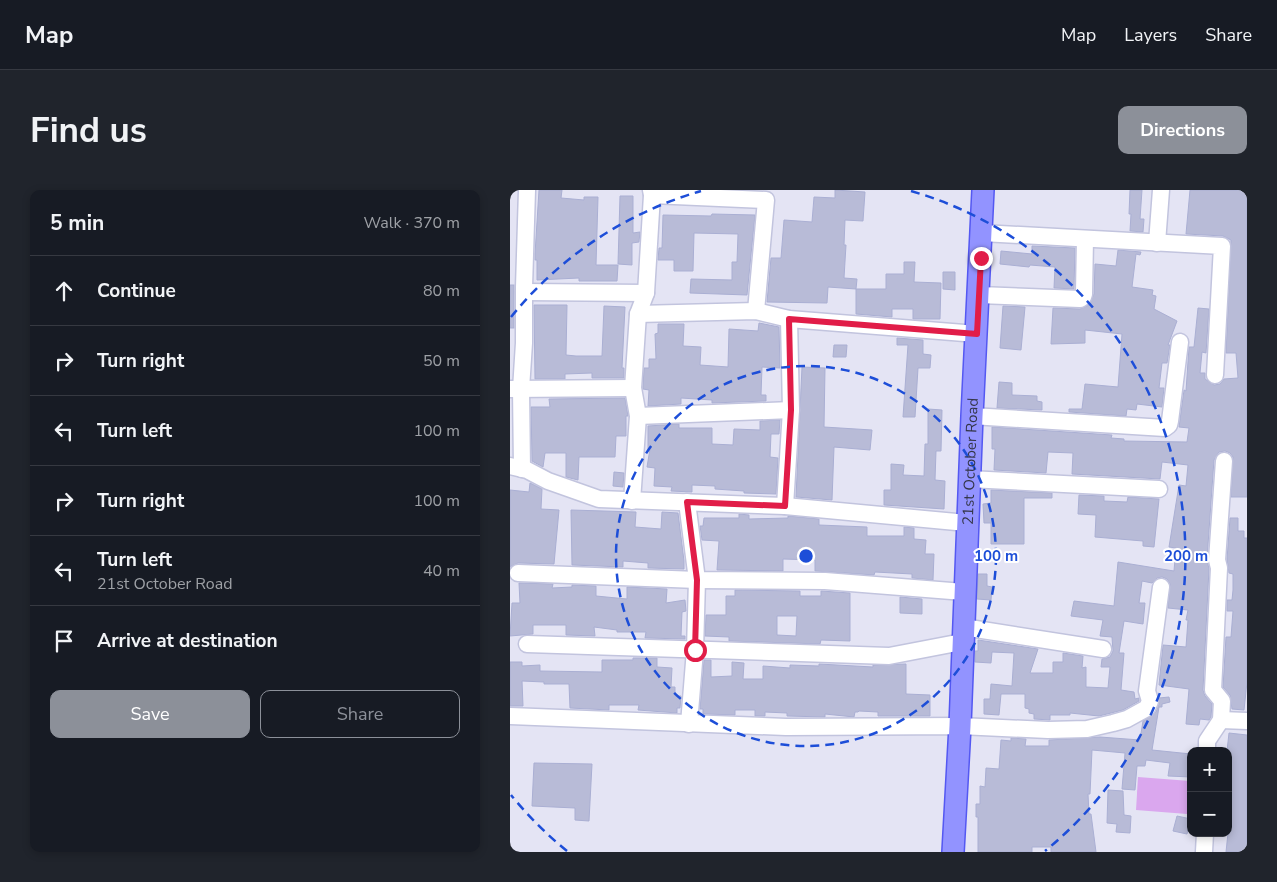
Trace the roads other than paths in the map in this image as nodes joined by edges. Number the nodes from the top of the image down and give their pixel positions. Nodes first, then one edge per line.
1 (527, 190) edge
2 (983, 190) edge
3 (1161, 190) edge
4 (651, 192) edge
5 (982, 232) junction
6 (1085, 239) junction
7 (518, 241) edge
8 (1156, 243) junction
9 (524, 292) junction
10 (646, 293) junction
11 (979, 295) junction
12 (756, 311) junction
13 (638, 314) junction
14 (789, 319) junction
15 (977, 334) junction
16 (1180, 342) dead end
17 (517, 344) edge
18 (1215, 375) dead end
19 (633, 388) junction
20 (516, 389) edge
21 (791, 410) junction
22 (638, 416) junction
23 (972, 416) junction
24 (1224, 461) dead end
25 (516, 467) edge
26 (969, 479) junction
27 (1159, 489) dead end
28 (632, 501) junction
29 (687, 502) junction
30 (785, 506) junction
31 (967, 523) junction
32 (518, 573) dead end
33 (697, 580) junction
34 (1160, 588) dead end
35 (964, 592) junction
36 (962, 635) junction
37 (527, 644) dead end
38 (1102, 649) dead end
39 (695, 650) junction
40 (510, 716) edge
41 (1221, 720) junction
42 (1247, 721) edge
43 (689, 724) junction
44 (960, 726) junction
45 (1207, 747) edge
46 (1205, 837) edge
47 (953, 852) edge
48 (1204, 852) edge

1 - 7 street
2 - 5 main road, 21st October Road
3 - 8 street
4 - 10 street
4 - 12 street
5 - 6 street
5 - 11 main road, 21st October Road
6 - 8 street
6 - 11 street
7 - 9 street
8 - 18 street
9 - 10 street
9 - 17 street
10 - 13 street
11 - 15 main road, 21st October Road
12 - 13 street
12 - 14 street
13 - 19 street
14 - 15 street
14 - 21 street
15 - 23 main road, 21st October Road
16 - 23 street
17 - 20 street
19 - 20 street
19 - 22 street
20 - 25 street
21 - 22 street
21 - 30 street
22 - 28 street
23 - 26 main road, 21st October Road
24 - 41 street
25 - 28 street
26 - 27 street
26 - 31 main road, 21st October Road
28 - 29 street
29 - 30 street
29 - 33 street
30 - 31 street
31 - 35 main road, 21st October Road
32 - 33 street
33 - 35 street
33 - 39 street
34 - 44 street
35 - 36 main road, 21st October Road
36 - 38 street
36 - 39 street
36 - 44 main road, 21st October Road
37 - 39 street
39 - 43 street
40 - 43 street
41 - 42 street
41 - 45 street
43 - 44 street
44 - 47 main road, 21st October Road
46 - 48 street

